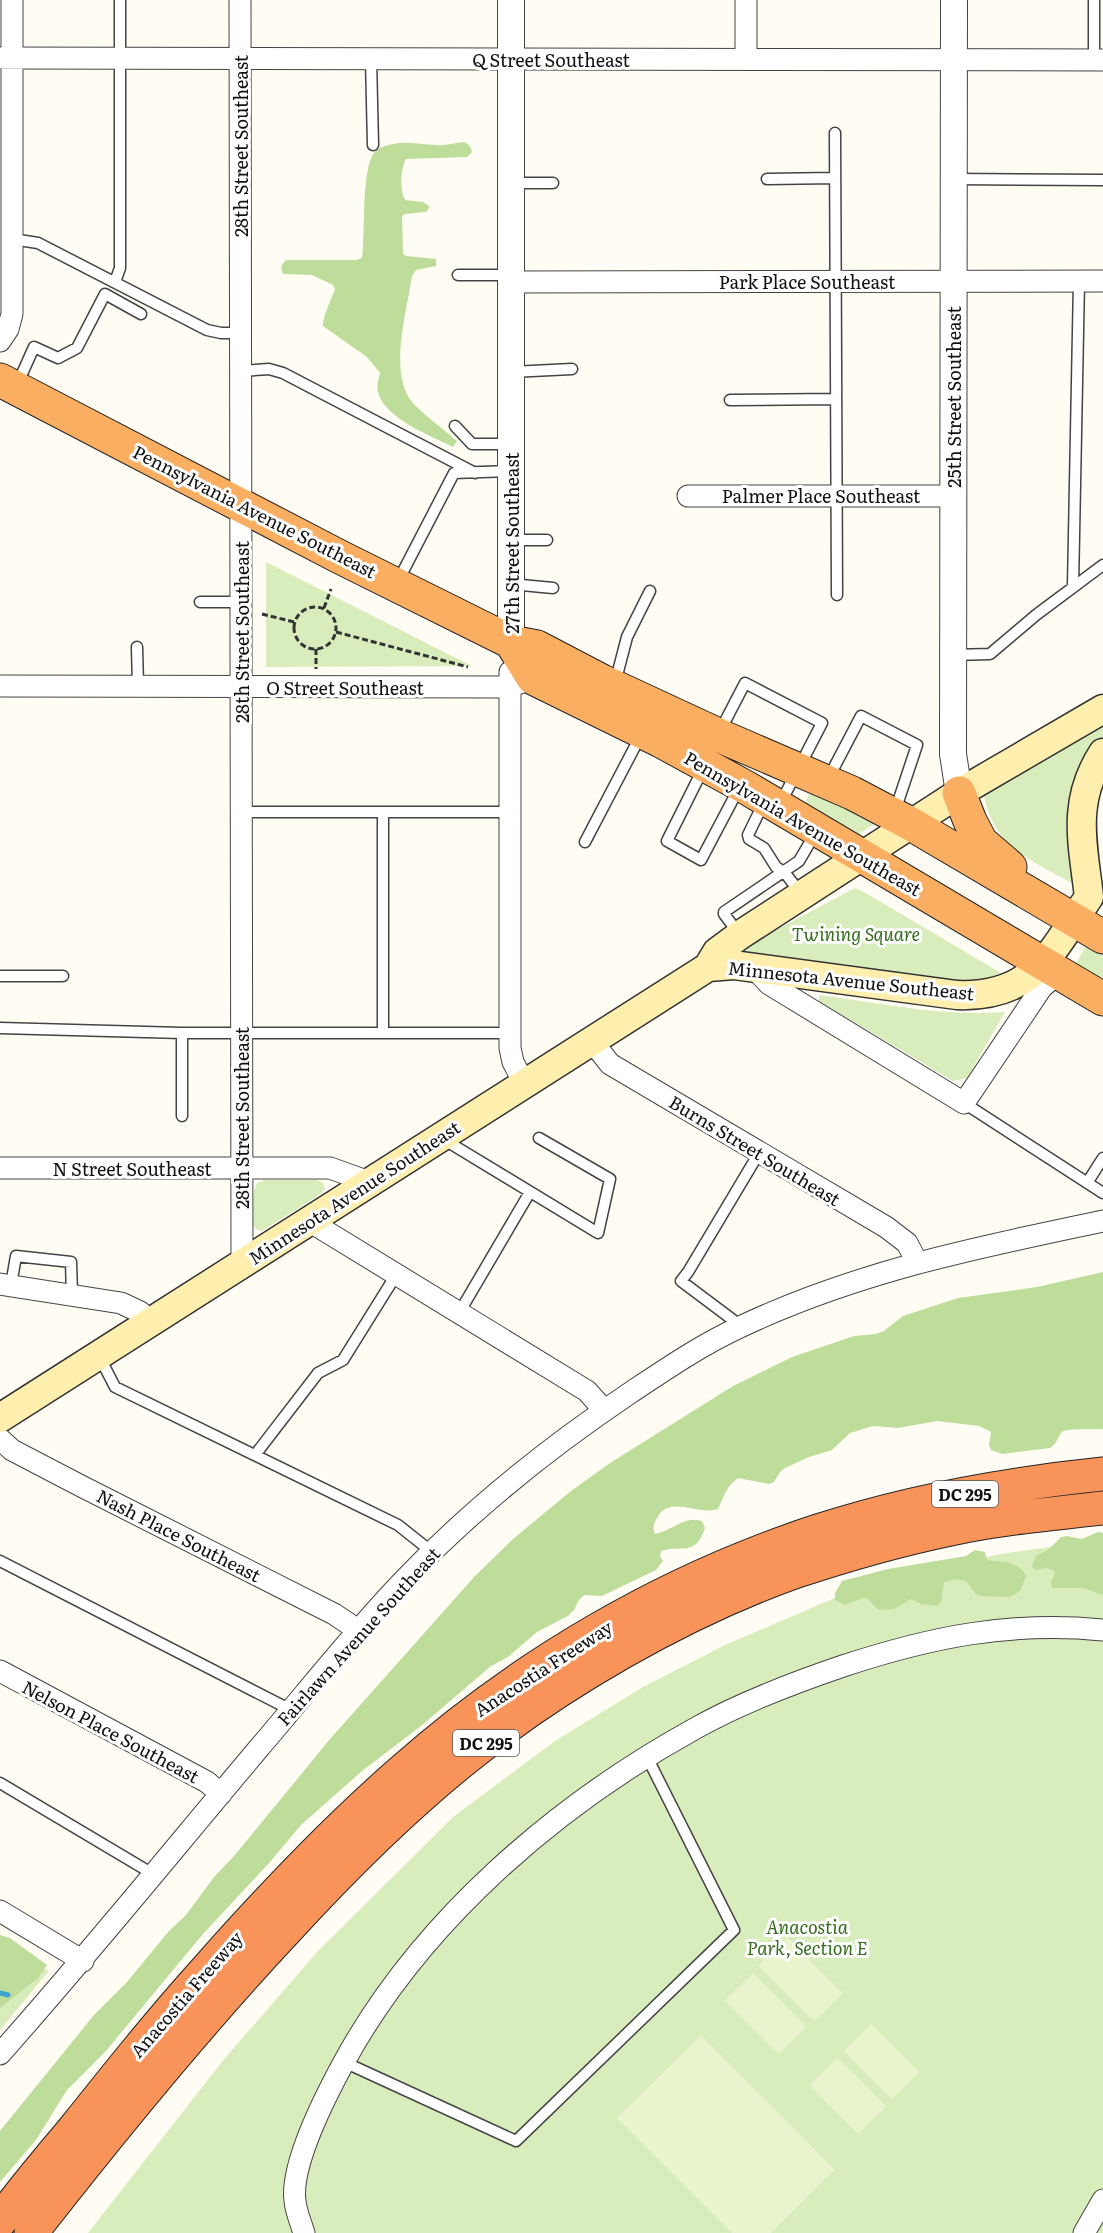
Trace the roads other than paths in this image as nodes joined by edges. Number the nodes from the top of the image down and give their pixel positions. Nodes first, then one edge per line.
1 (12, 0) edge
2 (120, 0) edge
3 (240, 0) edge
4 (511, 0) edge
5 (746, 0) edge
6 (954, 0) edge
7 (1094, 0) edge
8 (120, 57) junction
9 (6, 58) edge
10 (240, 59) junction
11 (371, 59) junction
12 (511, 59) junction
13 (746, 59) junction
14 (954, 59) junction
15 (1099, 60) edge
16 (835, 133) dead end
17 (373, 145) dead end
18 (834, 178) junction
19 (767, 179) dead end
20 (953, 179) junction
21 (1103, 180) edge
22 (511, 183) junction
23 (553, 183) dead end
24 (8, 233) edge
25 (458, 275) dead end
26 (511, 278) junction
27 (953, 280) junction
28 (834, 281) junction
29 (1079, 281) junction
30 (1103, 281) edge
31 (115, 282) junction
32 (141, 314) dead end
33 (241, 333) junction
34 (0, 341) edge
35 (572, 369) dead end
36 (241, 370) junction
37 (511, 372) junction
38 (8, 384) edge
39 (835, 399) junction
40 (730, 400) dead end
41 (455, 426) dead end
42 (511, 444) junction
43 (511, 471) junction
44 (475, 473) junction
45 (837, 495) junction
46 (688, 496) dead end
47 (953, 496) junction
48 (241, 506) junction
49 (511, 540) junction
50 (547, 540) dead end
51 (1103, 565) edge
52 (396, 584) junction
53 (511, 584) junction
54 (1073, 586) junction
55 (553, 588) dead end
56 (650, 591) dead end
57 (837, 595) dead end
58 (200, 602) dead end
59 (241, 602) junction
60 (511, 642) junction
61 (137, 647) dead end
62 (953, 655) junction
63 (521, 682) junction
64 (0, 686) edge
65 (138, 686) junction
66 (614, 686) junction
67 (241, 687) junction
68 (1103, 710) edge
69 (643, 732) junction
70 (711, 750) junction
71 (1103, 753) edge
72 (797, 769) junction
73 (827, 782) junction
74 (959, 793) junction
75 (762, 797) junction
76 (241, 812) junction
77 (383, 812) junction
78 (510, 812) junction
79 (903, 819) junction
80 (818, 830) junction
81 (585, 842) dead end
82 (862, 855) junction
83 (793, 884) junction
84 (1088, 902) junction
85 (1103, 937) edge
86 (708, 967) junction
87 (754, 968) junction
88 (1052, 968) junction
89 (0, 976) edge
90 (63, 976) dead end
91 (1103, 999) edge
92 (0, 1028) edge
93 (182, 1033) junction
94 (241, 1033) junction
95 (383, 1033) junction
96 (510, 1033) junction
97 (591, 1041) junction
98 (524, 1083) junction
99 (963, 1103) junction
100 (182, 1116) dead end
101 (439, 1137) junction
102 (539, 1138) dead end
103 (759, 1153) junction
104 (1103, 1158) edge
105 (0, 1168) edge
106 (241, 1168) junction
107 (369, 1182) junction
108 (1087, 1183) junction
109 (530, 1192) junction
110 (1103, 1193) edge
111 (309, 1221) junction
112 (1103, 1221) edge
113 (917, 1262) junction
114 (242, 1263) junction
115 (396, 1275) junction
116 (5, 1285) edge
117 (72, 1295) junction
118 (459, 1313) junction
119 (150, 1322) junction
120 (741, 1326) junction
121 (99, 1355) junction
122 (604, 1410) junction
123 (0, 1418) edge
124 (0, 1439) edge
125 (255, 1455) junction
126 (1103, 1460) edge
127 (1103, 1474) edge
128 (1031, 1482) junction
129 (1103, 1508) edge
130 (432, 1552) junction
131 (0, 1561) edge
132 (1103, 1630) edge
133 (358, 1633) junction
134 (0, 1671) edge
135 (291, 1710) junction
136 (647, 1757) junction
137 (0, 1783) edge
138 (221, 1794) junction
139 (153, 1874) junction
140 (0, 1911) edge
141 (83, 1960) junction
142 (0, 2054) edge
143 (344, 2062) junction
144 (1103, 2200) edge
145 (0, 2221) edge
146 (31, 2233) edge
147 (304, 2233) edge
148 (1084, 2233) edge

1 - 9 street
2 - 8 lane
3 - 10 street, 28th Street Southeast
4 - 12 street, 27th Street Southeast
5 - 13 street
6 - 14 street, 25th Street Southeast
7 - 15 lane
8 - 9 street, Q Street Southeast
8 - 10 street, Q Street Southeast
8 - 31 lane
9 - 24 street
10 - 11 street, Q Street Southeast
10 - 33 street, 28th Street Southeast
11 - 12 street, Q Street Southeast
11 - 17 lane
12 - 13 street, Q Street Southeast
12 - 22 street, 27th Street Southeast
13 - 14 street, Q Street Southeast
14 - 15 street, Q Street Southeast
14 - 20 street, 25th Street Southeast
16 - 18 lane
18 - 19 lane
18 - 28 lane
20 - 21 lane
20 - 27 street, 25th Street Southeast
22 - 23 lane
22 - 26 street, 27th Street Southeast
24 - 31 lane
24 - 34 street
25 - 26 lane
26 - 28 street, Park Place Southeast
26 - 37 street, 27th Street Southeast
27 - 28 street, Park Place Southeast
27 - 29 street, Park Place Southeast
27 - 47 street, 25th Street Southeast
28 - 39 lane
29 - 30 street, Park Place Southeast
29 - 54 lane
31 - 33 lane
32 - 38 lane
33 - 36 street, 28th Street Southeast
35 - 37 lane
36 - 44 lane
36 - 48 street, 28th Street Southeast
37 - 42 street, 27th Street Southeast
38 - 48 highway, Pennsylvania Avenue Southeast
39 - 40 lane
39 - 45 lane
41 - 42 lane
42 - 43 street, 27th Street Southeast
43 - 44 lane
43 - 49 street, 27th Street Southeast
44 - 52 lane
45 - 46 street, Palmer Place Southeast
45 - 47 street, Palmer Place Southeast
45 - 57 lane
47 - 62 street, 25th Street Southeast
48 - 52 highway, Pennsylvania Avenue Southeast
48 - 59 street, 28th Street Southeast
49 - 50 lane
49 - 53 street, 27th Street Southeast
51 - 54 lane
52 - 60 highway, Pennsylvania Avenue Southeast
53 - 55 lane
53 - 60 street, 27th Street Southeast
54 - 62 lane
56 - 66 lane
58 - 59 lane
59 - 67 street, 28th Street Southeast
60 - 63 highway
60 - 66 highway, Pennsylvania Avenue Southeast
61 - 65 lane
62 - 74 street, 25th Street Southeast
63 - 67 street, O Street Southeast
63 - 69 highway, Pennsylvania Avenue Southeast
63 - 78 street
64 - 65 street, O Street Southeast
65 - 67 street, O Street Southeast
66 - 70 highway, Pennsylvania Avenue Southeast
67 - 76 street, 28th Street Southeast
68 - 74 main road, Minnesota Avenue Southeast
69 - 70 highway, Pennsylvania Avenue Southeast
69 - 81 lane
70 - 72 highway, Pennsylvania Avenue Southeast
70 - 72 lane
70 - 75 highway, Pennsylvania Avenue Southeast
70 - 75 lane
71 - 84 main road
72 - 73 highway, Pennsylvania Avenue Southeast
72 - 75 lane
73 - 79 highway, Pennsylvania Avenue Southeast
73 - 79 lane
74 - 79 main road, Minnesota Avenue Southeast
74 - 84 highway
75 - 80 highway, Pennsylvania Avenue Southeast
75 - 83 lane
76 - 77 lane
76 - 94 street, 28th Street Southeast
77 - 78 lane
77 - 95 lane
78 - 96 street
79 - 82 main road, Minnesota Avenue Southeast
79 - 84 highway, Pennsylvania Avenue Southeast
80 - 82 highway, Pennsylvania Avenue Southeast
80 - 83 lane
82 - 83 main road, Minnesota Avenue Southeast
82 - 88 highway, Pennsylvania Avenue Southeast
83 - 86 main road, Minnesota Avenue Southeast
84 - 85 highway, Pennsylvania Avenue Southeast
84 - 88 main road, Minnesota Avenue Southeast
86 - 87 main road, Minnesota Avenue Southeast
86 - 97 main road, Minnesota Avenue Southeast
87 - 88 main road, Minnesota Avenue Southeast
87 - 99 street
88 - 91 highway, Pennsylvania Avenue Southeast
88 - 99 street
89 - 90 lane
92 - 93 lane
93 - 94 lane
93 - 100 lane
94 - 95 lane
94 - 106 street, 28th Street Southeast
95 - 96 lane
96 - 98 street
97 - 98 main road, Minnesota Avenue Southeast
97 - 103 street, Burns Street Southeast
98 - 101 main road, Minnesota Avenue Southeast
99 - 108 lane
101 - 107 main road, Minnesota Avenue Southeast
101 - 109 lane
102 - 109 lane
103 - 113 street, Burns Street Southeast
103 - 120 lane
104 - 108 lane
105 - 106 street, N Street Southeast
106 - 107 street, N Street Southeast
106 - 114 street, 28th Street Southeast
107 - 111 main road, Minnesota Avenue Southeast
108 - 110 lane
109 - 118 lane
111 - 114 main road, Minnesota Avenue Southeast
111 - 115 street
112 - 113 street, Fairlawn Avenue Southeast
113 - 120 street, Fairlawn Avenue Southeast
114 - 119 main road, Minnesota Avenue Southeast
115 - 118 street
115 - 125 lane
116 - 117 street
116 - 117 lane
117 - 119 street
118 - 122 street
119 - 121 main road, Minnesota Avenue Southeast
120 - 122 street, Fairlawn Avenue Southeast
121 - 123 main road, Minnesota Avenue Southeast
121 - 125 lane
122 - 130 street, Fairlawn Avenue Southeast
124 - 133 street, Nash Place Southeast
125 - 130 lane
126 - 128 highway
127 - 128 highway, Anacostia Freeway / DC 295
128 - 145 highway, Anacostia Freeway / DC 295
129 - 146 highway, Anacostia Freeway / DC 295
130 - 133 street, Fairlawn Avenue Southeast
131 - 135 lane
132 - 136 street
133 - 135 street, Fairlawn Avenue Southeast
134 - 138 street, Nelson Place Southeast
135 - 138 street, Fairlawn Avenue Southeast
136 - 143 street
136 - 143 lane
137 - 139 lane
138 - 139 street, Fairlawn Avenue Southeast
139 - 141 street, Fairlawn Avenue Southeast
140 - 141 street
141 - 142 street, Fairlawn Avenue Southeast
143 - 147 street
144 - 148 street

